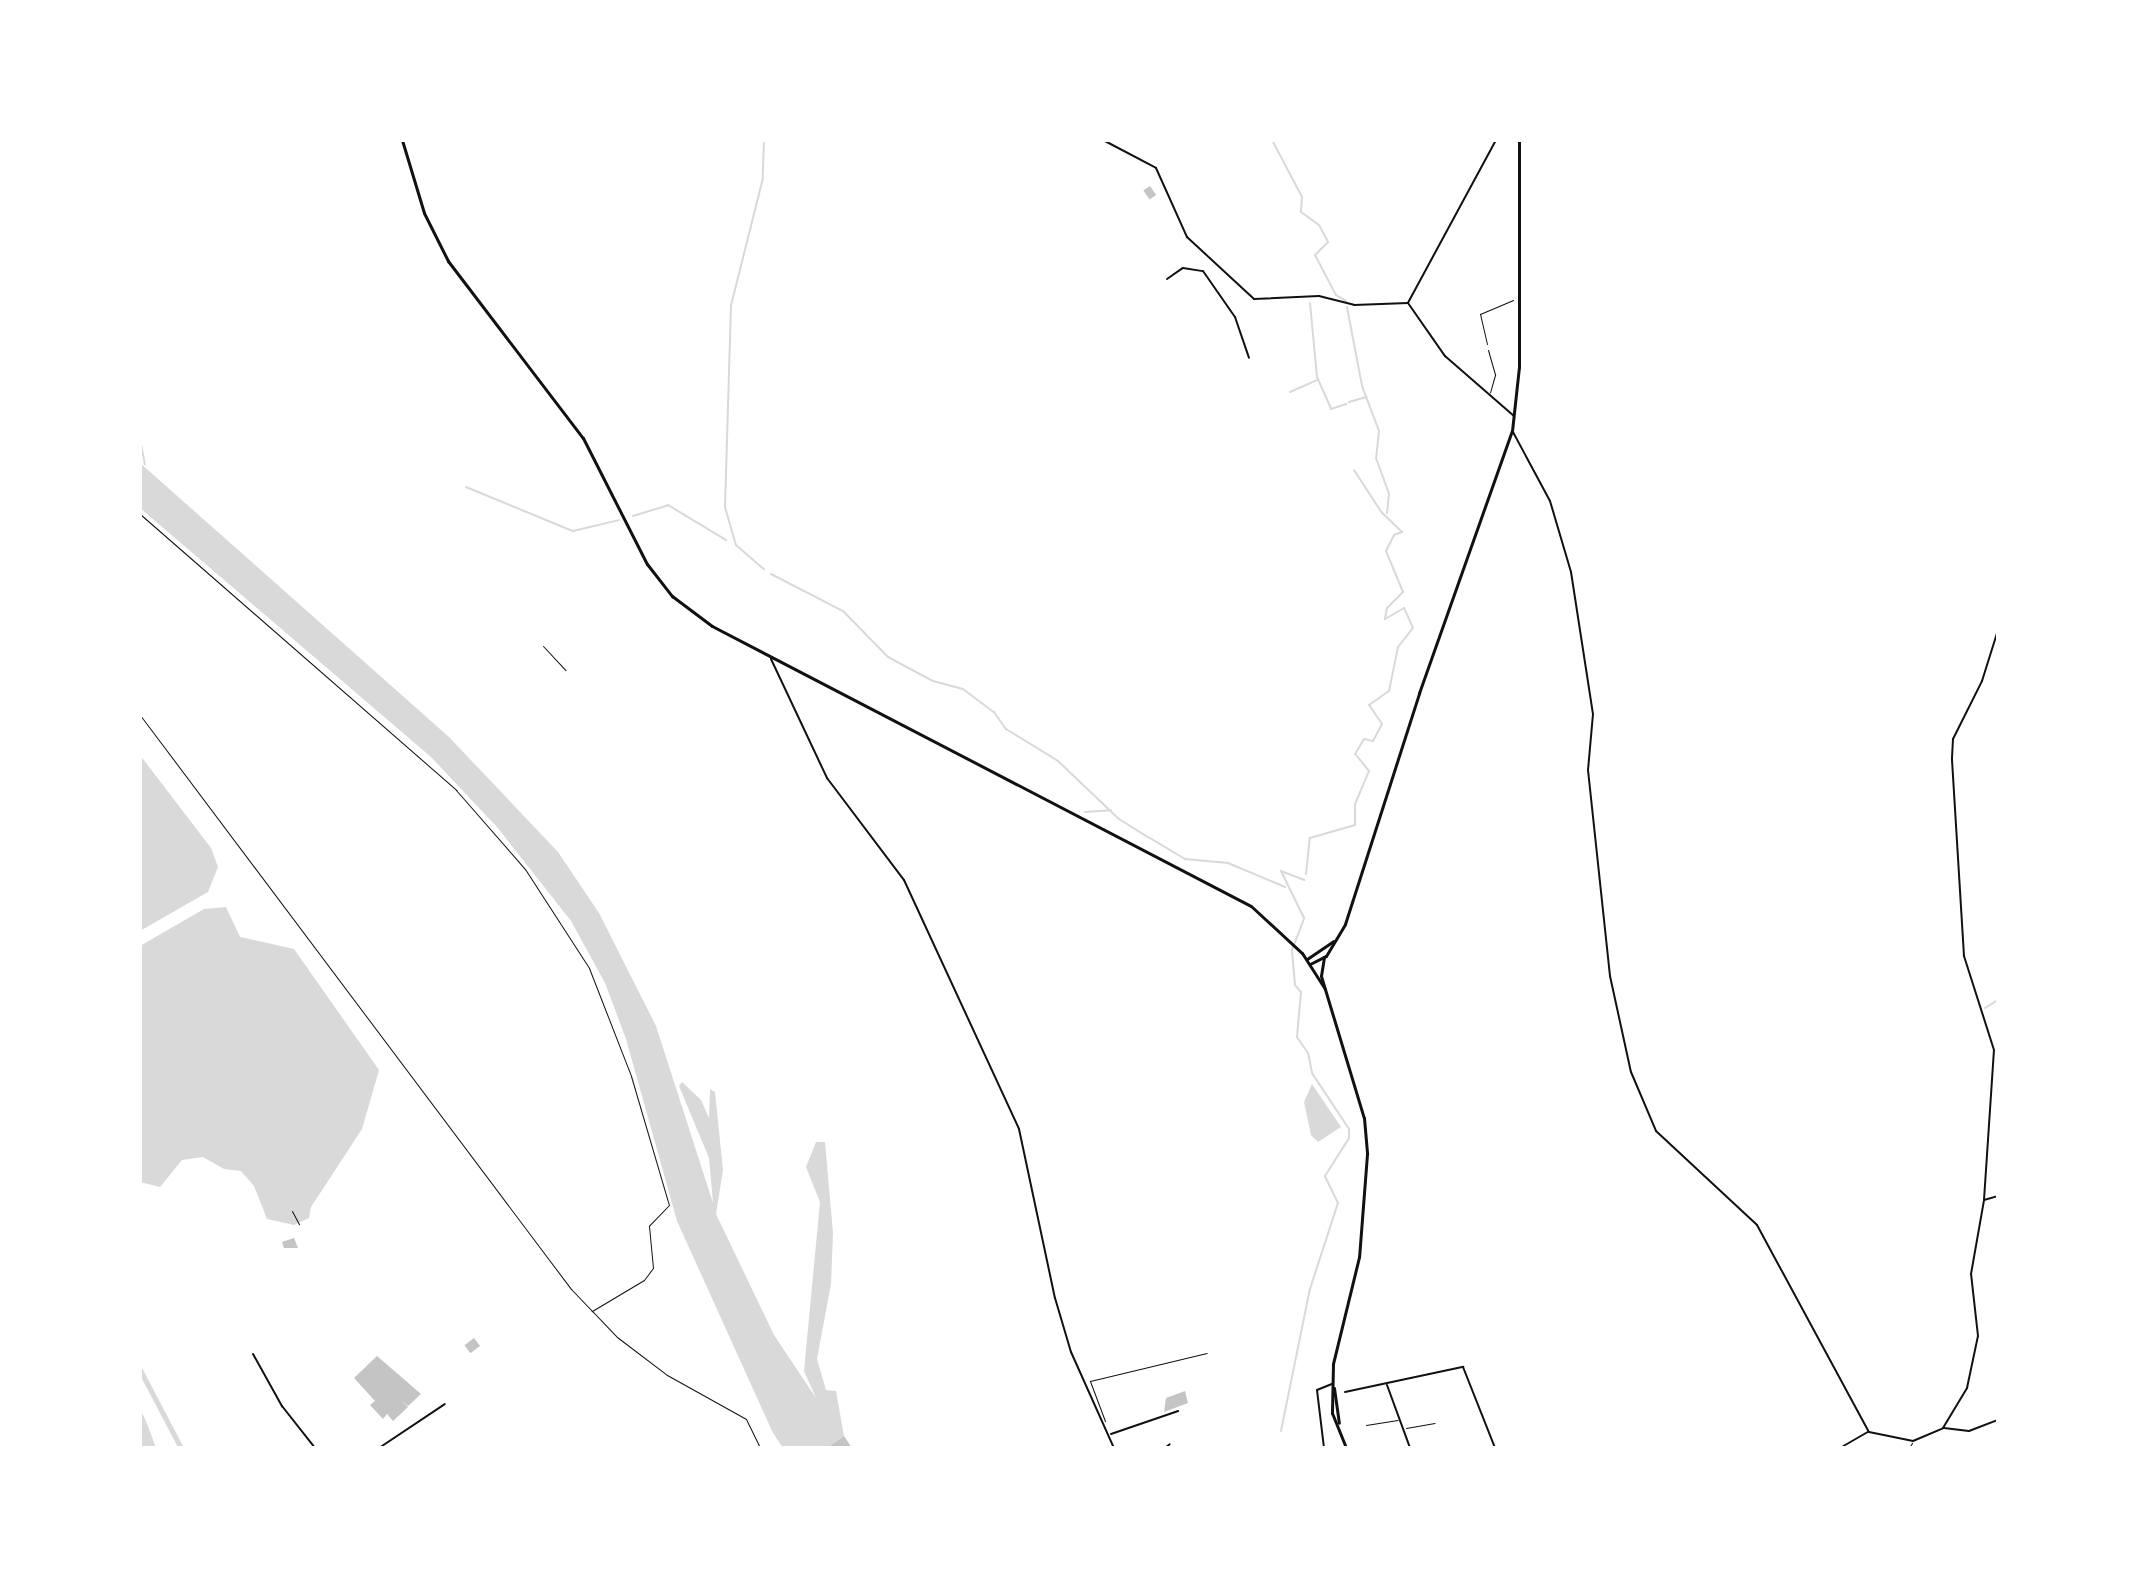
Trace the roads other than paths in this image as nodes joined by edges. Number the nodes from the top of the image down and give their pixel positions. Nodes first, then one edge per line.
1 (402, 140) edge
2 (1103, 140) edge
3 (1496, 140) edge
4 (1519, 140) edge
5 (1211, 264) junction
6 (1203, 271) junction
7 (1167, 279) dead end
8 (1408, 303) junction
9 (1488, 350) road end
10 (1249, 358) dead end
11 (1490, 392) junction
12 (1515, 417) junction
13 (1512, 431) junction
14 (1998, 630) edge
15 (771, 657) junction
16 (1337, 938) junction
17 (1324, 957) junction
18 (1307, 959) junction
19 (1310, 964) junction
20 (1325, 989) junction
21 (1998, 1196) edge
22 (1984, 1200) junction
23 (1207, 1353) dead end
24 (253, 1354) dead end
25 (1333, 1384) junction
26 (1387, 1385) junction
27 (1345, 1392) dead end
28 (445, 1404) dead end
29 (1178, 1411) dead end
30 (1400, 1420) junction
31 (1998, 1420) edge
32 (1103, 1423) junction
33 (1435, 1423) dead end
34 (1366, 1425) dead end
35 (1943, 1428) junction
36 (1403, 1429) junction
37 (1869, 1432) junction
38 (1110, 1435) junction
39 (1913, 1441) junction
40 (1170, 1444) dead end
41 (315, 1448) edge
42 (379, 1448) edge
43 (1114, 1448) edge
44 (1165, 1448) edge
45 (1324, 1448) edge
46 (1346, 1448) edge
47 (1410, 1448) edge
48 (1495, 1448) edge
49 (1840, 1448) edge
50 (1909, 1448) edge

1 - 15 main road
2 - 5 street
3 - 8 street
4 - 12 main road
5 - 6 street
5 - 8 street
6 - 7 street
6 - 10 street
8 - 11 street
9 - 11 lane
11 - 12 street
12 - 13 main road
13 - 16 main road
13 - 37 street
14 - 22 street
15 - 18 main road
15 - 32 street
16 - 17 main road
16 - 18 main road
17 - 19 main road
17 - 20 main road
18 - 19 main road
19 - 20 main road
20 - 25 main road
21 - 22 street
22 - 35 street
23 - 32 lane
24 - 41 street
25 - 45 street
25 - 46 main road
26 - 27 street
26 - 30 street
26 - 48 street
28 - 42 street
29 - 38 street
30 - 34 lane
30 - 36 street
31 - 35 street
32 - 38 street
33 - 36 lane
35 - 39 street
36 - 47 street
37 - 39 street
37 - 49 street
38 - 43 street
39 - 50 lane
40 - 44 street

